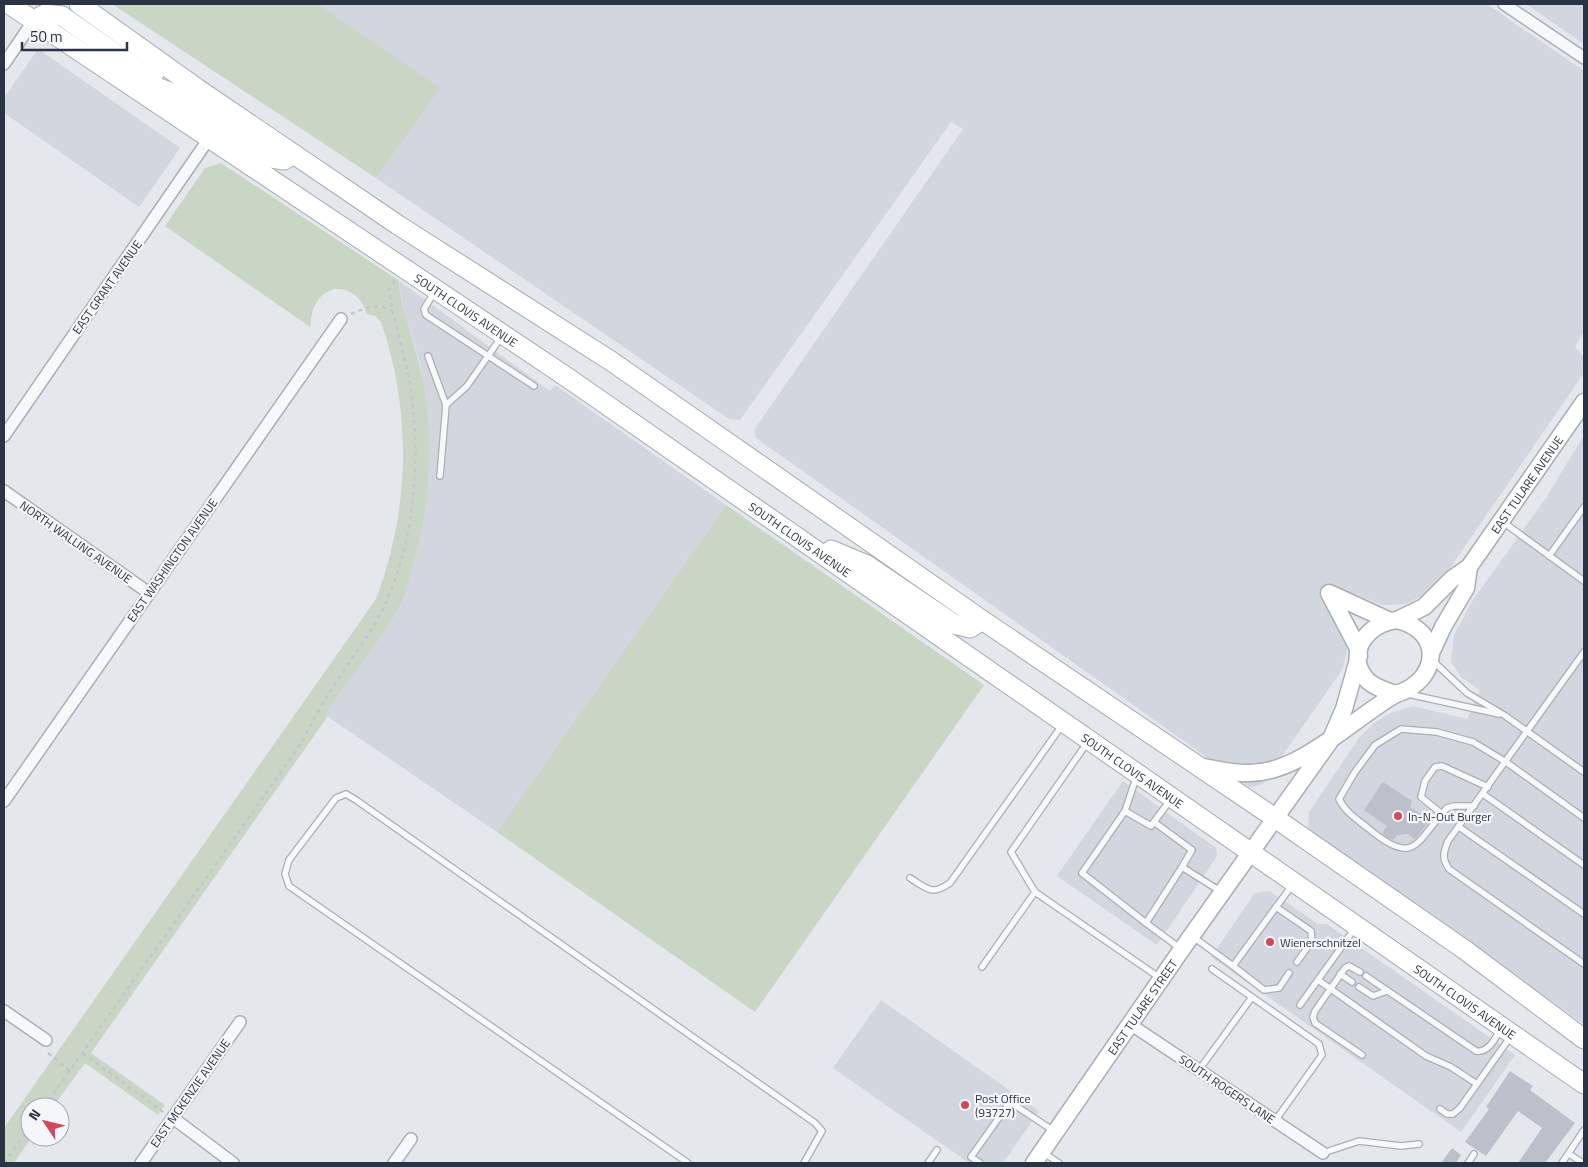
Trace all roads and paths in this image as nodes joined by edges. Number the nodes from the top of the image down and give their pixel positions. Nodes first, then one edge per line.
1 (9, 4) edge
2 (79, 4) edge
3 (1504, 4) edge
4 (34, 20) junction
5 (1584, 58) edge
6 (4, 64) edge
7 (111, 72) junction
8 (198, 89) junction
9 (210, 137) junction
10 (294, 154) junction
11 (402, 266) junction
12 (436, 289) junction
13 (392, 311) junction
14 (341, 319) joint
15 (503, 334) junction
16 (428, 356) dead end
17 (488, 356) junction
18 (534, 386) dead end
19 (1584, 402) edge
20 (446, 406) junction
21 (4, 436) edge
22 (440, 476) dead end
23 (4, 491) edge
24 (1584, 507) edge
25 (1501, 521) junction
26 (800, 538) junction
27 (1549, 556) junction
28 (1469, 567) junction
29 (1583, 578) edge
30 (149, 593) junction
31 (982, 620) junction
32 (1394, 620) junction
33 (1584, 652) edge
34 (1359, 653) junction
35 (1431, 656) junction
36 (1399, 693) junction
37 (1504, 715) junction
38 (1064, 722) junction
39 (1528, 732) junction
40 (1089, 740) junction
41 (1330, 741) junction
42 (1506, 762) junction
43 (1199, 766) junction
44 (1584, 772) edge
45 (1137, 773) junction
46 (1488, 786) junction
47 (1483, 794) junction
48 (1172, 798) junction
49 (4, 801) edge
50 (1474, 806) junction
51 (1125, 811) junction
52 (1442, 814) junction
53 (1274, 818) junction
54 (1584, 818) edge
55 (1154, 822) junction
56 (1459, 827) junction
57 (1250, 852) junction
58 (1584, 865) edge
59 (1182, 867) junction
60 (910, 878) dead end
61 (1294, 882) junction
62 (1035, 892) junction
63 (1222, 892) junction
64 (1276, 907) junction
65 (1584, 914) edge
66 (1146, 923) junction
67 (1357, 925) junction
68 (1186, 943) junction
69 (1297, 962) dead end
70 (1584, 964) edge
71 (1233, 966) junction
72 (982, 967) dead end
73 (1212, 969) dead end
74 (1360, 972) dead end
75 (1289, 973) dead end
76 (1340, 974) junction
77 (1366, 976) dead end
78 (1161, 979) junction
79 (1318, 980) junction
80 (1352, 982) dead end
81 (1359, 987) dead end
82 (1330, 988) junction
83 (1387, 991) junction
84 (1252, 997) junction
85 (1300, 1006) dead end
86 (4, 1010) edge
87 (240, 1022) dead end
88 (1130, 1024) junction
89 (1507, 1031) junction
90 (1584, 1039) edge
91 (46, 1040) joint
92 (82, 1053) junction
93 (1362, 1056) dead end
94 (1199, 1070) junction
95 (70, 1071) junction
96 (1477, 1084) junction
97 (1584, 1084) edge
98 (51, 1097) edge
99 (1440, 1109) dead end
100 (173, 1118) junction
101 (1275, 1121) junction
102 (1584, 1130) edge
103 (1056, 1132) junction
104 (411, 1139) dead end
105 (20, 1141) edge
106 (1419, 1144) dead end
107 (937, 1150) dead end
108 (1323, 1153) joint
109 (1474, 1154) dead end
110 (1569, 1154) junction
111 (1038, 1158) edge
112 (4, 1163) edge
113 (141, 1163) edge
114 (233, 1163) edge
115 (394, 1163) edge
116 (688, 1163) edge
117 (804, 1163) edge
118 (928, 1163) edge
119 (980, 1163) edge
120 (1059, 1163) edge
121 (1468, 1163) edge
122 (1562, 1163) edge
123 (1583, 1163) edge

1 - 4 main road, SOUTH CLOVIS AVENUE
2 - 8 main road
3 - 5 street
4 - 6 street
4 - 7 main road, SOUTH CLOVIS AVENUE
4 - 8 main road
7 - 9 main road, SOUTH CLOVIS AVENUE
7 - 10 main road
8 - 10 main road
9 - 11 main road, SOUTH CLOVIS AVENUE
9 - 21 street, EAST GRANT AVENUE
10 - 31 main road
11 - 12 main road, SOUTH CLOVIS AVENUE
11 - 13 path
12 - 15 main road, SOUTH CLOVIS AVENUE
12 - 17 lane
13 - 14 path
13 - 92 path
14 - 30 street, EAST WASHINGTON AVENUE
15 - 17 lane
15 - 26 main road, SOUTH CLOVIS AVENUE
16 - 20 lane
17 - 18 lane
17 - 20 lane
19 - 25 street, EAST TULARE AVENUE
20 - 22 lane
23 - 30 street, NORTH WALLING AVENUE
24 - 27 lane
25 - 27 lane
25 - 28 street, EAST TULARE AVENUE
26 - 31 main road
26 - 38 main road, SOUTH CLOVIS AVENUE
27 - 29 lane
28 - 32 street, EAST TULARE AVENUE
28 - 35 street, EAST TULARE AVENUE
30 - 49 street, EAST WASHINGTON AVENUE
31 - 43 main road
32 - 34 street, EAST TULARE AVENUE
32 - 34 street
32 - 35 street
33 - 39 lane
34 - 36 street
34 - 41 street, EAST TULARE AVENUE
35 - 36 street, EAST TULARE AVENUE
35 - 37 lane
36 - 37 lane
36 - 41 street, EAST TULARE AVENUE
37 - 39 lane
38 - 40 main road, SOUTH CLOVIS AVENUE
38 - 60 lane
39 - 42 lane
39 - 44 lane
40 - 45 main road, SOUTH CLOVIS AVENUE
40 - 62 lane
41 - 43 street
41 - 53 street, EAST TULARE AVENUE
42 - 46 lane
42 - 52 lane
42 - 54 lane
43 - 53 main road
45 - 48 main road, SOUTH CLOVIS AVENUE
45 - 51 lane
46 - 47 lane
46 - 52 lane
47 - 50 lane
47 - 58 lane
48 - 55 lane
48 - 57 main road, SOUTH CLOVIS AVENUE
50 - 52 lane
50 - 56 lane
51 - 55 lane
51 - 66 lane
53 - 57 street, EAST TULARE AVENUE
53 - 90 main road
55 - 59 lane
56 - 65 lane
56 - 70 lane
57 - 61 main road, SOUTH CLOVIS AVENUE
57 - 63 street, EAST TULARE STREET
59 - 63 lane
59 - 66 lane
61 - 64 lane
61 - 67 main road, SOUTH CLOVIS AVENUE
62 - 72 lane
62 - 78 lane
63 - 68 street, EAST TULARE STREET
64 - 69 lane
64 - 71 lane
66 - 68 lane
67 - 79 lane
67 - 89 main road, SOUTH CLOVIS AVENUE
68 - 71 lane
68 - 78 street, EAST TULARE STREET
71 - 75 lane
73 - 84 lane
74 - 76 lane
76 - 80 lane
76 - 82 lane
77 - 83 lane
78 - 88 street, EAST TULARE STREET
79 - 82 lane
79 - 85 lane
81 - 83 lane
82 - 93 lane
82 - 96 lane
83 - 89 lane
84 - 94 lane
84 - 101 lane
86 - 91 street
87 - 100 street, EAST MCKENZIE AVENUE
88 - 94 street, SOUTH ROGERS LANE
88 - 103 street, EAST TULARE STREET
89 - 96 lane
89 - 97 main road, SOUTH CLOVIS AVENUE
91 - 95 path
92 - 95 path
92 - 100 path
94 - 101 street, SOUTH ROGERS LANE
95 - 98 path
96 - 99 lane
100 - 113 street, EAST MCKENZIE AVENUE
100 - 114 street
101 - 108 street, SOUTH ROGERS LANE
102 - 110 lane
103 - 111 street, EAST TULARE STREET
103 - 119 lane
104 - 115 street
105 - 112 path
106 - 108 lane
107 - 118 lane
109 - 121 lane
110 - 122 lane
110 - 123 lane
111 - 120 lane
116 - 117 lane

